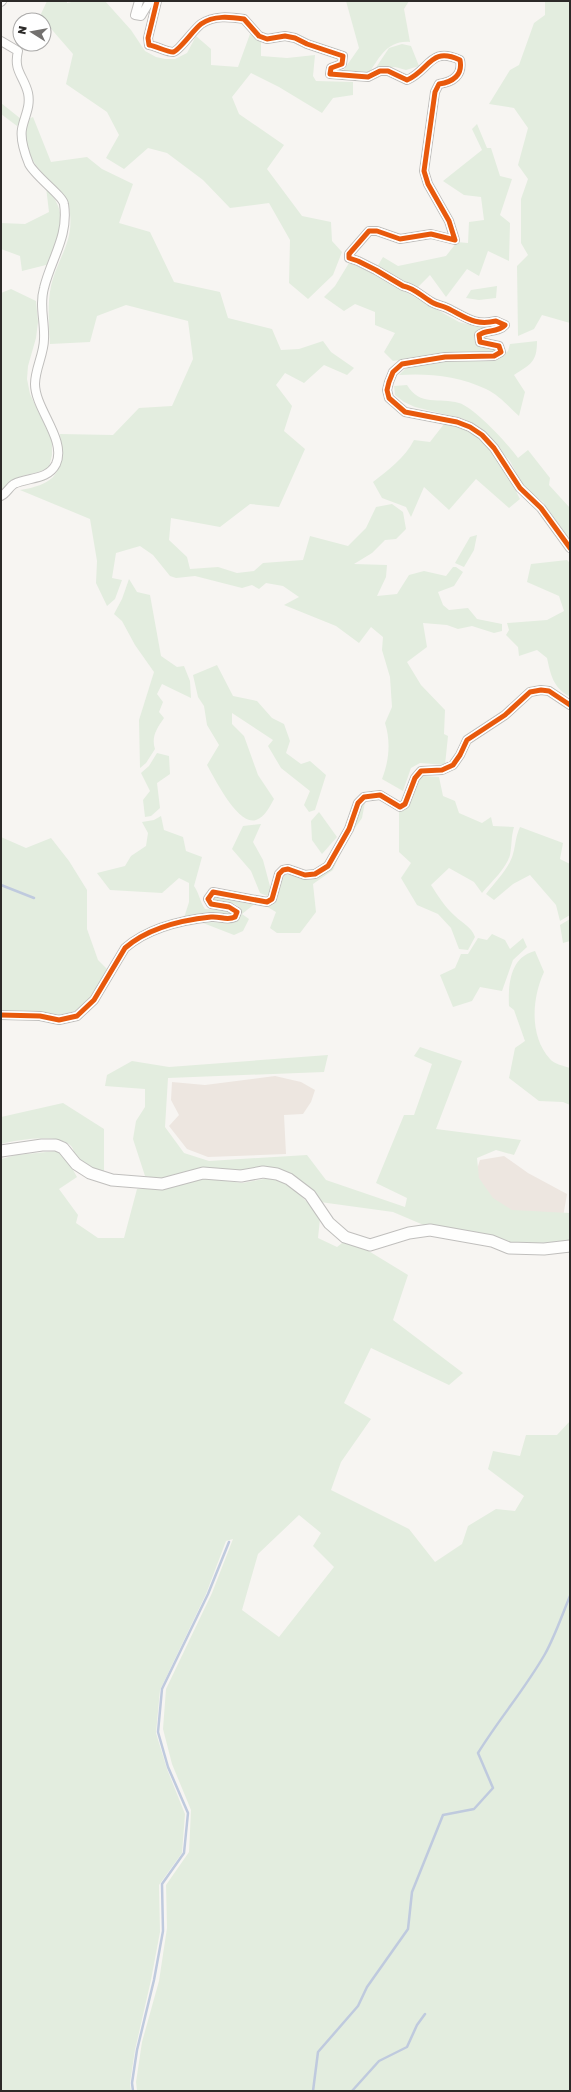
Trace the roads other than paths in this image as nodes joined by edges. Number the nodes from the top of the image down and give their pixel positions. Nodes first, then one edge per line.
1 (139, 1) edge
2 (150, 1) edge
3 (156, 1) edge
4 (1, 41) edge
5 (1, 496) edge
6 (570, 548) edge
7 (570, 705) edge
8 (1, 1015) edge
9 (1, 1151) edge
10 (570, 1246) edge

1 - 2 street
3 - 6 street
4 - 5 street
7 - 8 street
9 - 10 main road

